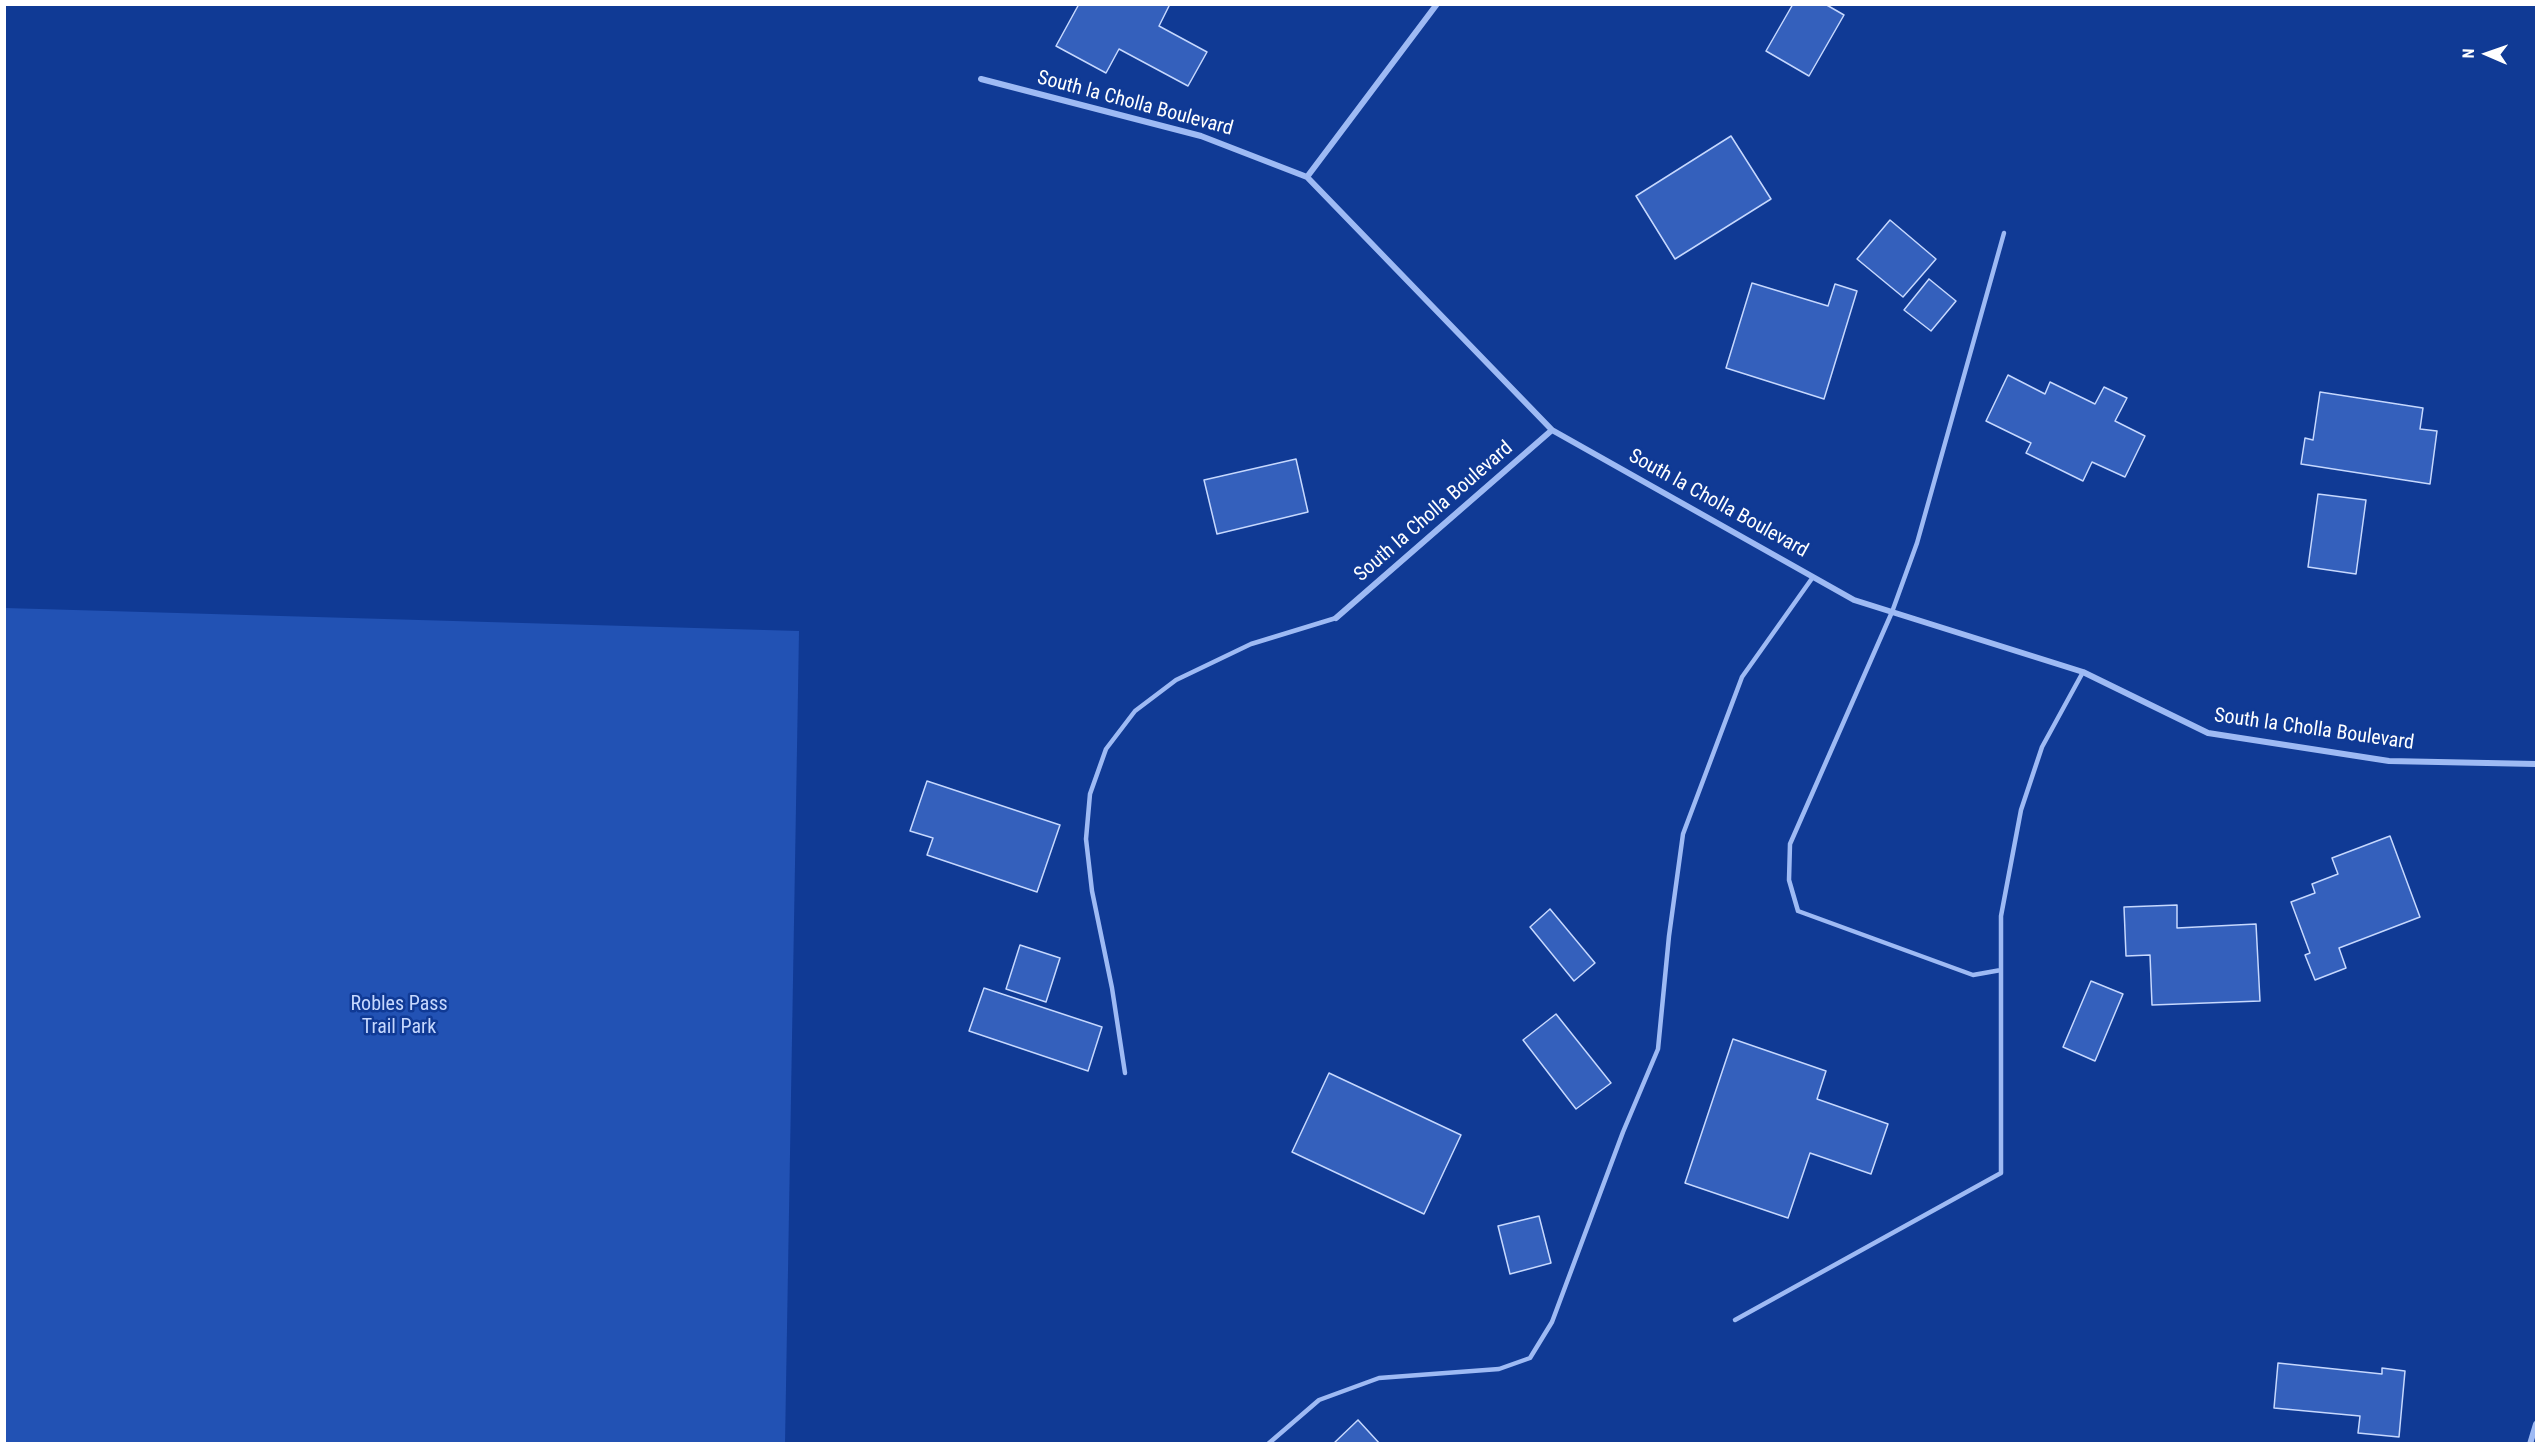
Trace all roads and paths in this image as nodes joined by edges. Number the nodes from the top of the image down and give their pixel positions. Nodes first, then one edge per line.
1 (1437, 4) edge
2 (981, 79) dead end
3 (1307, 177) junction
4 (2004, 233) dead end
5 (1552, 430) junction
6 (1813, 577) junction
7 (1892, 612) junction
8 (1336, 618) joint
9 (2083, 672) junction
10 (2536, 764) edge
11 (2001, 970) junction
12 (1125, 1072) dead end
13 (1735, 1320) dead end
14 (2536, 1424) edge
15 (1268, 1443) edge
16 (2530, 1443) edge

1 - 3 street
2 - 3 street, South la Cholla Boulevard
3 - 5 street, South la Cholla Boulevard
4 - 7 lane
5 - 6 street, South la Cholla Boulevard
5 - 8 street, South Ia Cholla Boulevard
6 - 7 street, South la Cholla Boulevard
6 - 15 lane
7 - 9 street, South la Cholla Boulevard
7 - 11 lane
8 - 12 lane
9 - 10 street, South la Cholla Boulevard
9 - 11 lane
11 - 13 lane
14 - 16 street

